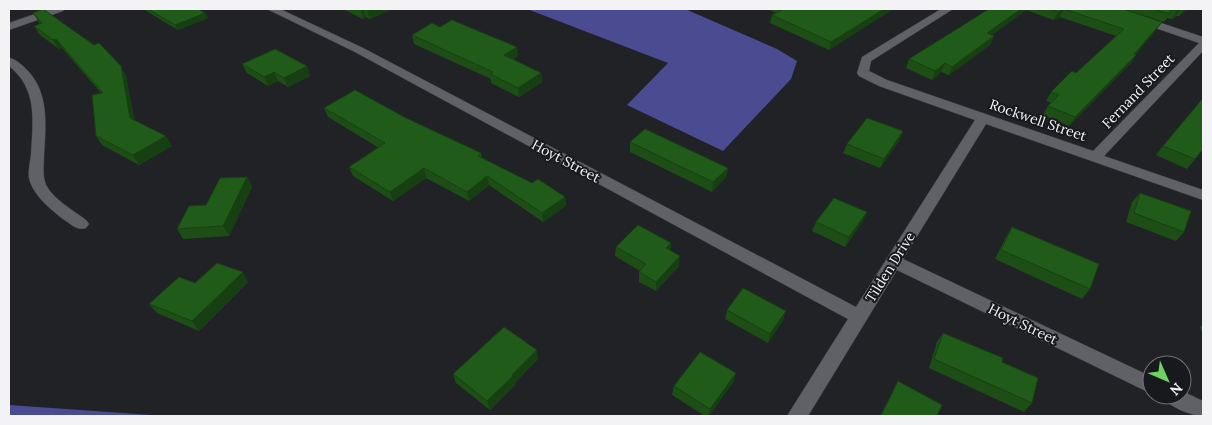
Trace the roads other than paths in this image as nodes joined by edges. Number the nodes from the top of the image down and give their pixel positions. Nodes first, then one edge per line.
1 (59, 9) edge
2 (272, 9) edge
3 (948, 9) edge
4 (1110, 9) edge
5 (9, 27) edge
6 (1203, 41) edge
7 (1203, 45) edge
8 (9, 60) edge
9 (983, 118) junction
10 (1095, 157) junction
11 (1203, 195) edge
12 (81, 224) dead end
13 (894, 262) junction
14 (859, 317) junction
15 (1142, 381) edge
16 (797, 416) edge

1 - 5 street
2 - 14 street, Hoyt Street
3 - 9 street, Rockwell Street
4 - 6 street
7 - 10 street, Fernand Street
8 - 12 street
9 - 10 street, Rockwell Street
9 - 13 street, Tilden Drive
10 - 11 street, Rockwell Street
13 - 14 street, Tilden Drive
13 - 15 street, Hoyt Street
14 - 16 street, Tilden Drive

